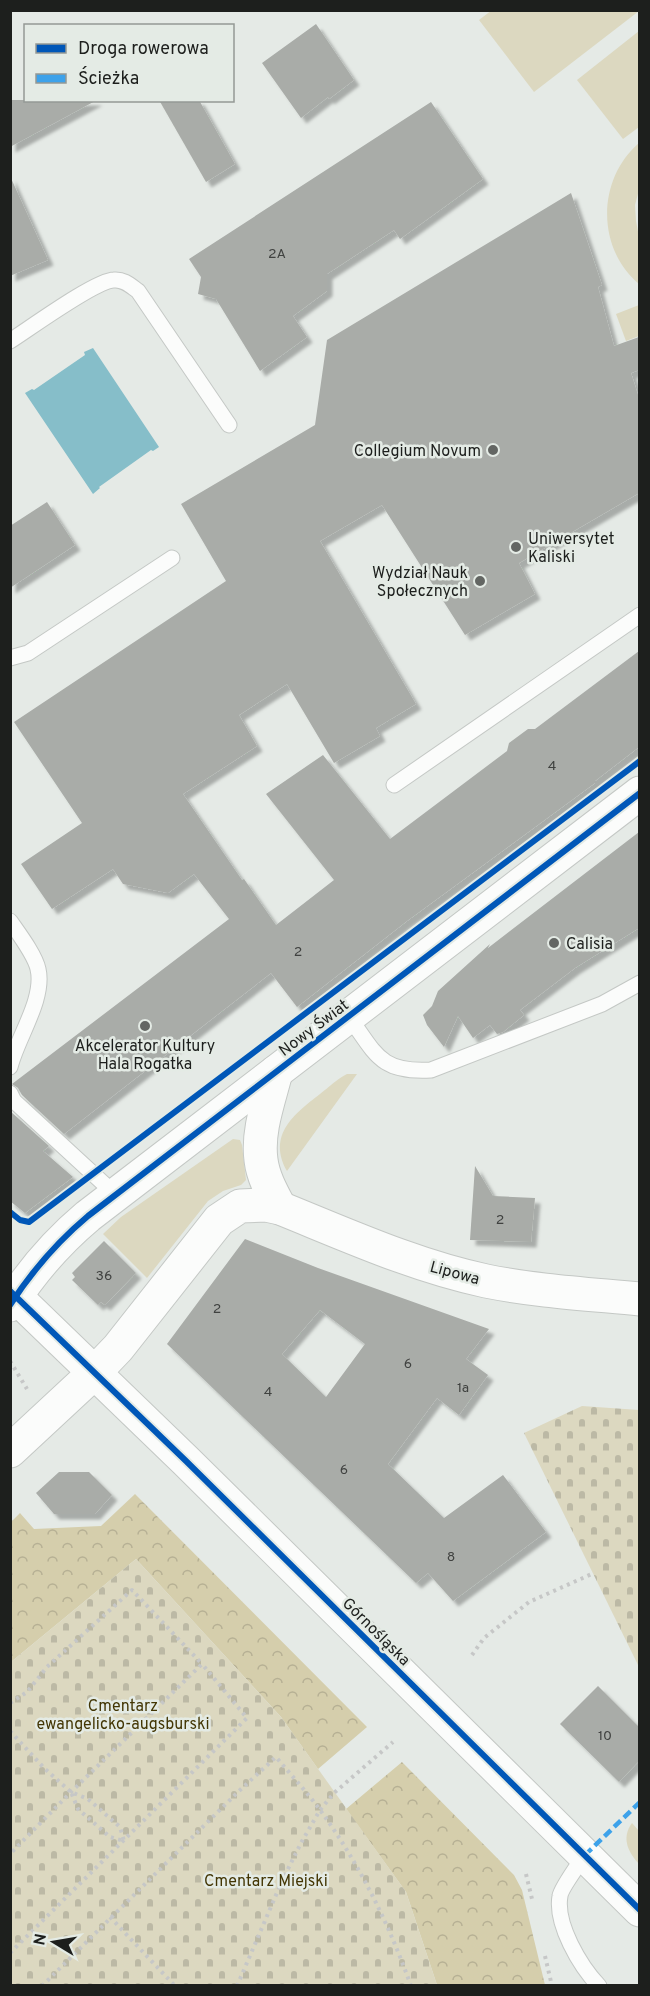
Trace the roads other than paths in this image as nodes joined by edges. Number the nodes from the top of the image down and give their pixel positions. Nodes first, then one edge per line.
1 (10, 341) edge
2 (229, 425) dead end
3 (172, 558) dead end
4 (639, 615) edge
5 (10, 658) edge
6 (394, 785) dead end
7 (639, 793) edge
8 (10, 921) edge
9 (639, 983) edge
10 (349, 1017) junction
11 (10, 1066) edge
12 (276, 1072) junction
13 (10, 1093) edge
14 (116, 1195) junction
15 (280, 1208) junction
16 (12, 1297) edge
17 (639, 1299) edge
18 (95, 1372) junction
19 (10, 1451) edge
20 (585, 1855) junction
21 (639, 1910) edge
22 (598, 1986) edge

1 - 2 lane
3 - 5 lane
4 - 6 lane
7 - 10 street, Nowy Świat
8 - 11 lane
9 - 10 lane
10 - 12 street, Nowy Świat
12 - 14 street, Nowy Świat
12 - 15 street
13 - 14 lane
14 - 16 street, Nowy Świat
15 - 17 street, Lipowa
15 - 18 street
16 - 18 street, Górnośląska
18 - 19 street
18 - 20 street, Górnośląska
20 - 21 street, Górnośląska
20 - 22 lane

